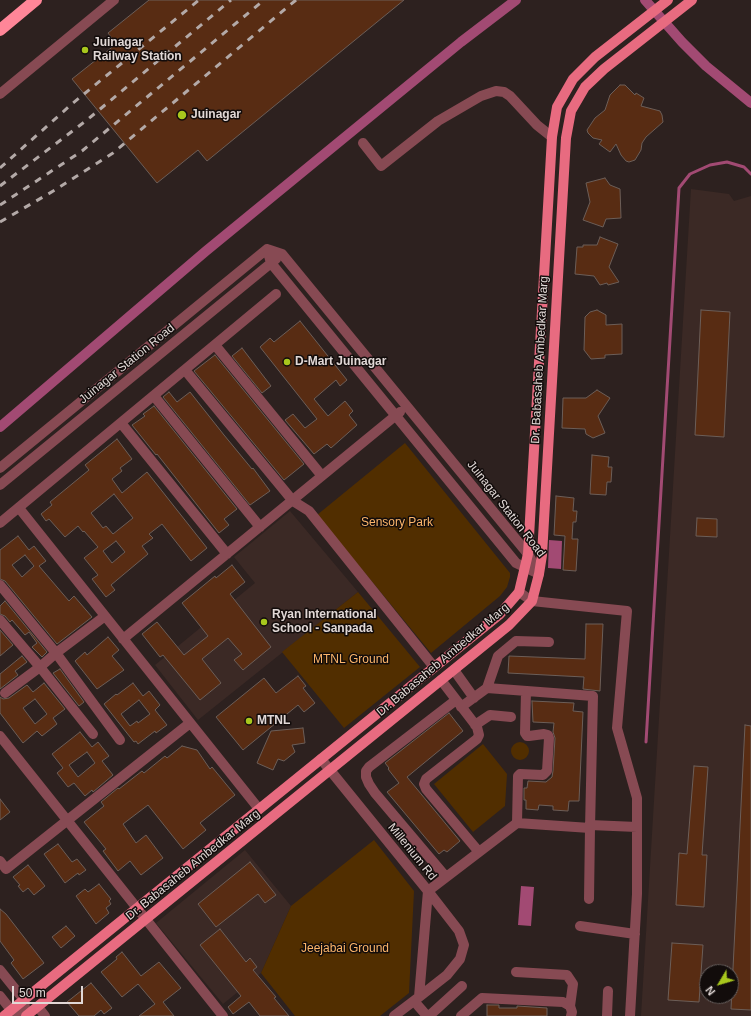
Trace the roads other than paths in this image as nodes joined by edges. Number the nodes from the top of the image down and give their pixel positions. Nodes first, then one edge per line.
1 (36, 0) edge
2 (114, 0) edge
3 (668, 0) edge
4 (692, 0) edge
5 (0, 30) edge
6 (0, 94) edge
7 (552, 137) junction
8 (363, 143) dead end
9 (267, 249) junction
10 (282, 254) junction
11 (271, 263) junction
12 (276, 294) dead end
13 (541, 325) junction
14 (555, 326) junction
15 (215, 346) junction
16 (185, 370) junction
17 (154, 396) junction
18 (407, 406) junction
19 (396, 416) junction
20 (121, 423) junction
21 (0, 468) edge
22 (322, 476) junction
23 (0, 485) edge
24 (293, 501) junction
25 (19, 508) junction
26 (0, 523) edge
27 (260, 527) junction
28 (227, 554) junction
29 (528, 554) junction
30 (525, 567) junction
31 (539, 574) junction
32 (0, 585) edge
33 (519, 592) junction
34 (532, 601) junction
35 (105, 616) junction
36 (0, 620) edge
37 (123, 639) junction
38 (549, 642) dead end
39 (56, 653) junction
40 (40, 667) junction
41 (434, 667) junction
42 (454, 670) junction
43 (441, 680) junction
44 (487, 688) junction
45 (526, 691) junction
46 (5, 693) dead end
47 (474, 698) junction
48 (459, 703) junction
49 (511, 717) dead end
50 (190, 723) junction
51 (475, 725) junction
52 (93, 734) dead end
53 (0, 736) edge
54 (120, 740) dead end
55 (321, 759) junction
56 (329, 771) junction
57 (259, 809) junction
58 (67, 820) junction
59 (517, 823) junction
60 (590, 826) junction
61 (637, 827) junction
62 (479, 852) junction
63 (0, 861) edge
64 (446, 877) junction
65 (428, 891) junction
66 (589, 899) dead end
67 (136, 908) junction
68 (146, 920) junction
69 (580, 926) dead end
70 (635, 934) junction
71 (0, 970) edge
72 (516, 972) dead end
73 (462, 986) dead end
74 (608, 991) dead end
75 (0, 996) edge
76 (416, 999) junction
77 (24, 1000) junction
78 (38, 1008) junction
79 (570, 1011) edge
80 (7, 1013) edge
81 (465, 1014) edge
82 (26, 1016) edge
83 (45, 1016) edge
84 (223, 1016) edge
85 (394, 1016) edge
86 (428, 1016) edge
87 (607, 1016) edge
88 (630, 1016) edge

1 - 5 highway
2 - 6 street
3 - 7 main road, Dr. Babasaheb Ambedkar Marg
4 - 14 main road, Dr. Babasaheb Ambedkar Marg
7 - 8 street
7 - 13 main road, Dr. Babasaheb Ambedkar Marg
9 - 10 street
9 - 11 street, Juinagar Station Road
9 - 21 street, Juinagar Station Road
10 - 11 street, Juinagar Station Road
10 - 18 street, Juinagar Station Road
11 - 19 street, Juinagar Station Road
11 - 23 street, Juinagar Station Road
12 - 15 street
13 - 14 main road
13 - 29 main road, Dr. Babasaheb Ambedkar Marg
14 - 31 main road, Dr. Babasaheb Ambedkar Marg
15 - 16 street
15 - 22 street
16 - 17 street
16 - 24 street
17 - 20 street
17 - 27 street
18 - 19 street
18 - 29 street, Juinagar Station Road
19 - 22 street
19 - 30 street, Juinagar Station Road
20 - 25 street
20 - 28 street
22 - 24 street
24 - 27 street
24 - 41 street
25 - 26 street
25 - 35 street
27 - 28 street
28 - 37 street
29 - 30 main road, Dr. Babasaheb Ambedkar Marg
29 - 31 street, Juinagar Station Road
30 - 31 street, Juinagar Station Road
30 - 33 main road, Dr. Babasaheb Ambedkar Marg
31 - 34 main road, Dr. Babasaheb Ambedkar Marg
32 - 39 street
33 - 34 street
33 - 41 main road, Dr. Babasaheb Ambedkar Marg
34 - 42 main road, Dr. Babasaheb Ambedkar Marg
34 - 61 street
35 - 37 street
35 - 39 street
36 - 40 street
37 - 50 street
38 - 44 street
39 - 40 street
39 - 54 street
40 - 46 street
40 - 52 street
41 - 55 main road, Dr. Babasaheb Ambedkar Marg
42 - 43 main road, Dr. Babasaheb Ambedkar Marg
42 - 47 street
43 - 48 street
43 - 56 main road, Dr. Babasaheb Ambedkar Marg
44 - 45 street
44 - 47 street
45 - 59 street
45 - 60 street
47 - 48 street
48 - 51 street
48 - 64 street
49 - 51 street
50 - 57 street
50 - 58 street
51 - 62 street
53 - 58 street
55 - 56 street, Millenium Rd
55 - 57 main road, Dr. Babasaheb Ambedkar Marg
56 - 65 street, Millenium Rd
56 - 68 main road, Dr. Babasaheb Ambedkar Marg
57 - 67 main road, Dr. Babasaheb Ambedkar Marg
58 - 63 street
58 - 67 street
59 - 60 street
59 - 62 street
60 - 61 street
60 - 66 street
61 - 70 street
62 - 64 street
64 - 65 street
65 - 76 street, Millenium Rd
65 - 76 street
67 - 68 street
67 - 77 main road, Dr. Babasaheb Ambedkar Marg
68 - 78 main road, Dr. Babasaheb Ambedkar Marg
68 - 84 street
69 - 70 street
70 - 88 street
71 - 77 street
72 - 79 street
73 - 86 street
74 - 87 street
75 - 80 street
76 - 85 street
76 - 86 street
77 - 80 main road, Dr. Babasaheb Ambedkar Marg
77 - 82 street
78 - 82 main road, Dr. Babasaheb Ambedkar Marg
78 - 83 street
79 - 81 street
80 - 82 street

